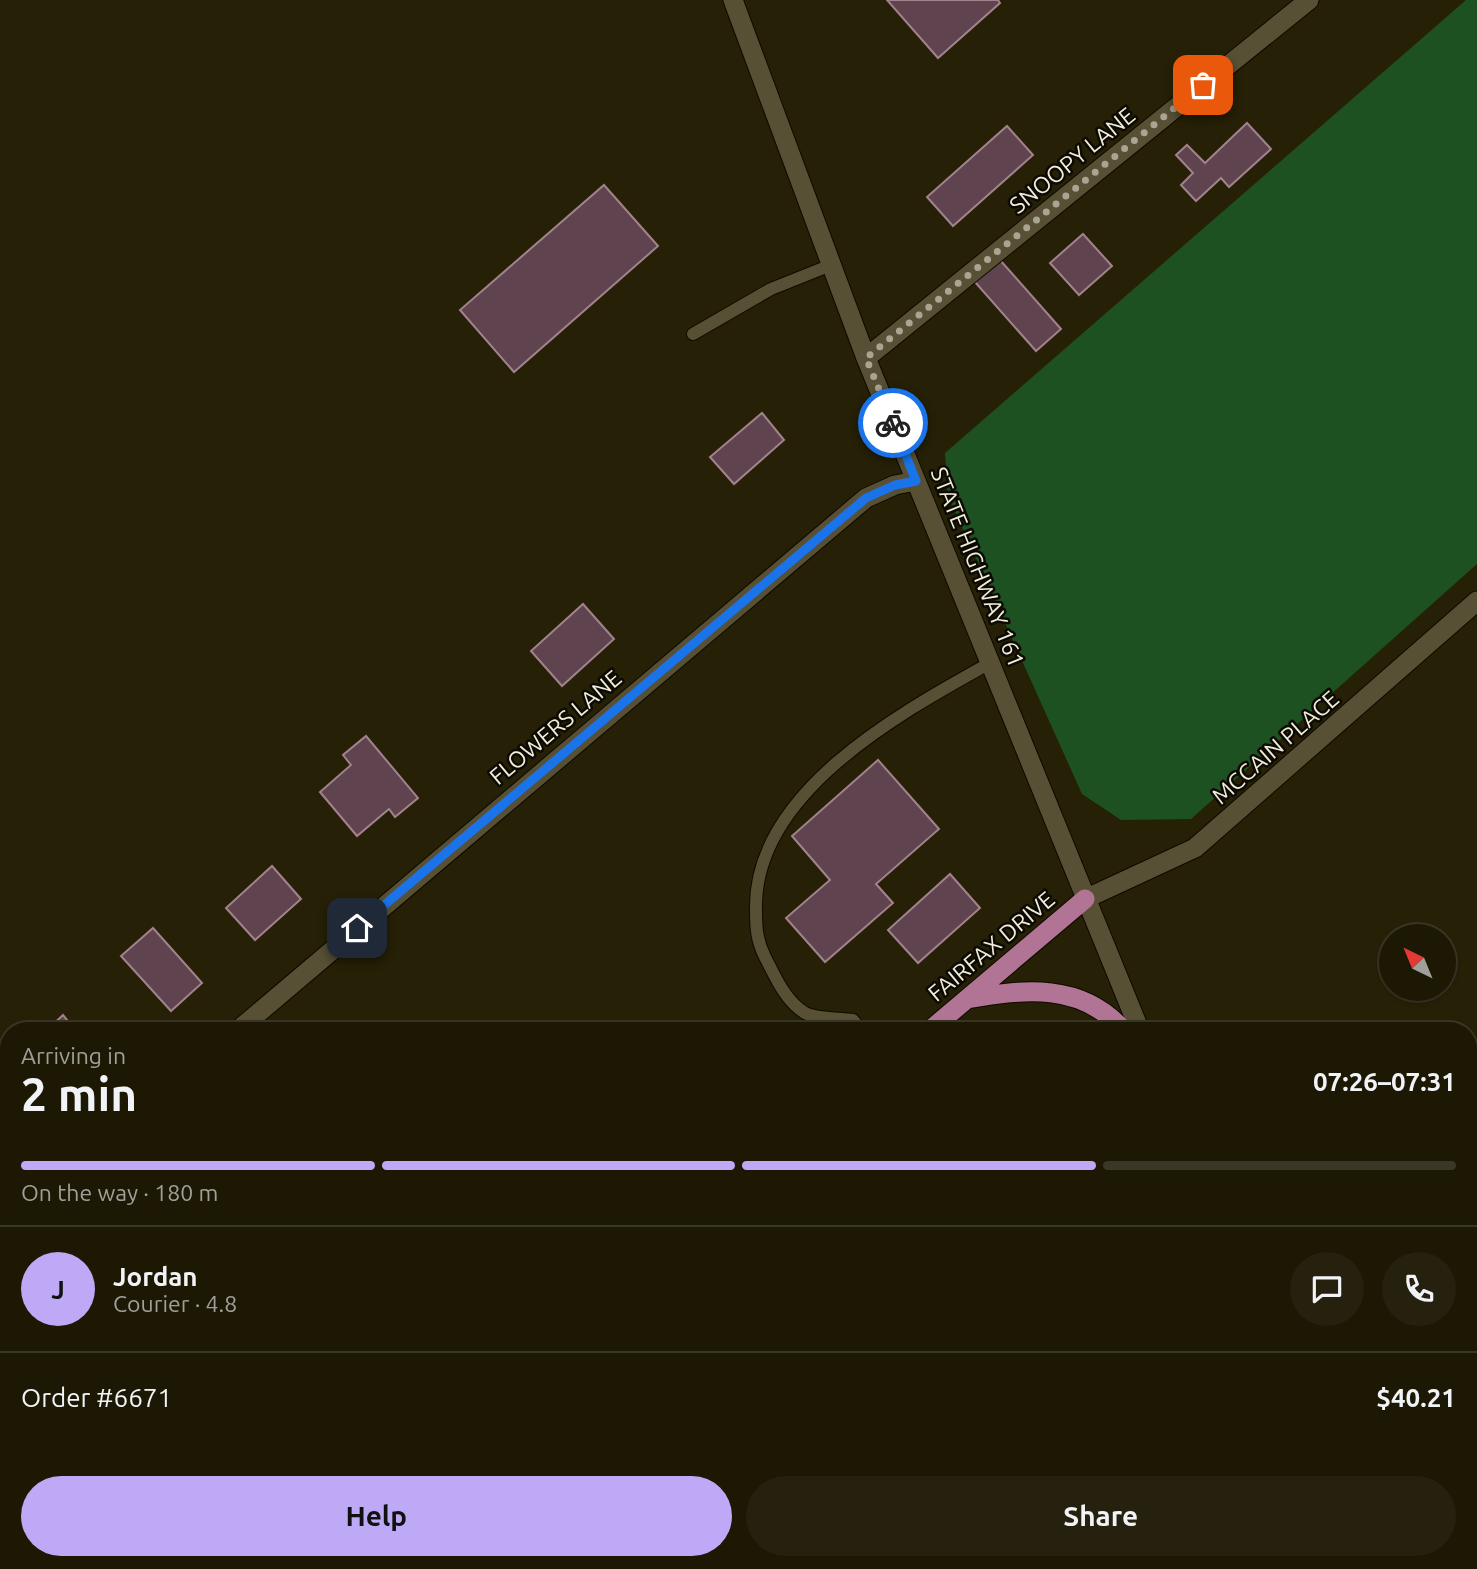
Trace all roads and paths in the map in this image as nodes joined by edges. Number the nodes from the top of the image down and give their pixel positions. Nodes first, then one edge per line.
1 (733, 0) edge
2 (1309, 0) edge
3 (831, 265) junction
4 (693, 334) dead end
5 (866, 358) junction
6 (916, 481) junction
7 (1477, 601) edge
8 (990, 663) junction
9 (1085, 899) junction
10 (966, 999) junction
11 (248, 1022) edge
12 (855, 1022) edge
13 (939, 1022) edge
14 (1113, 1022) edge
15 (1136, 1022) edge

1 - 3 street, STATE HIGHWAY 161
2 - 5 street, SNOOPY LANE
3 - 4 lane
3 - 5 street, STATE HIGHWAY 161
5 - 6 street, STATE HIGHWAY 161
6 - 8 street, STATE HIGHWAY 161
6 - 11 street, FLOWERS LANE
7 - 9 street, MCCAIN PLACE
8 - 9 street, STATE HIGHWAY 161
8 - 12 lane
9 - 10 main road, FAIRFAX DRIVE
9 - 15 street, STATE HIGHWAY 161
10 - 13 main road, FAIRFAX DRIVE
10 - 14 main road

